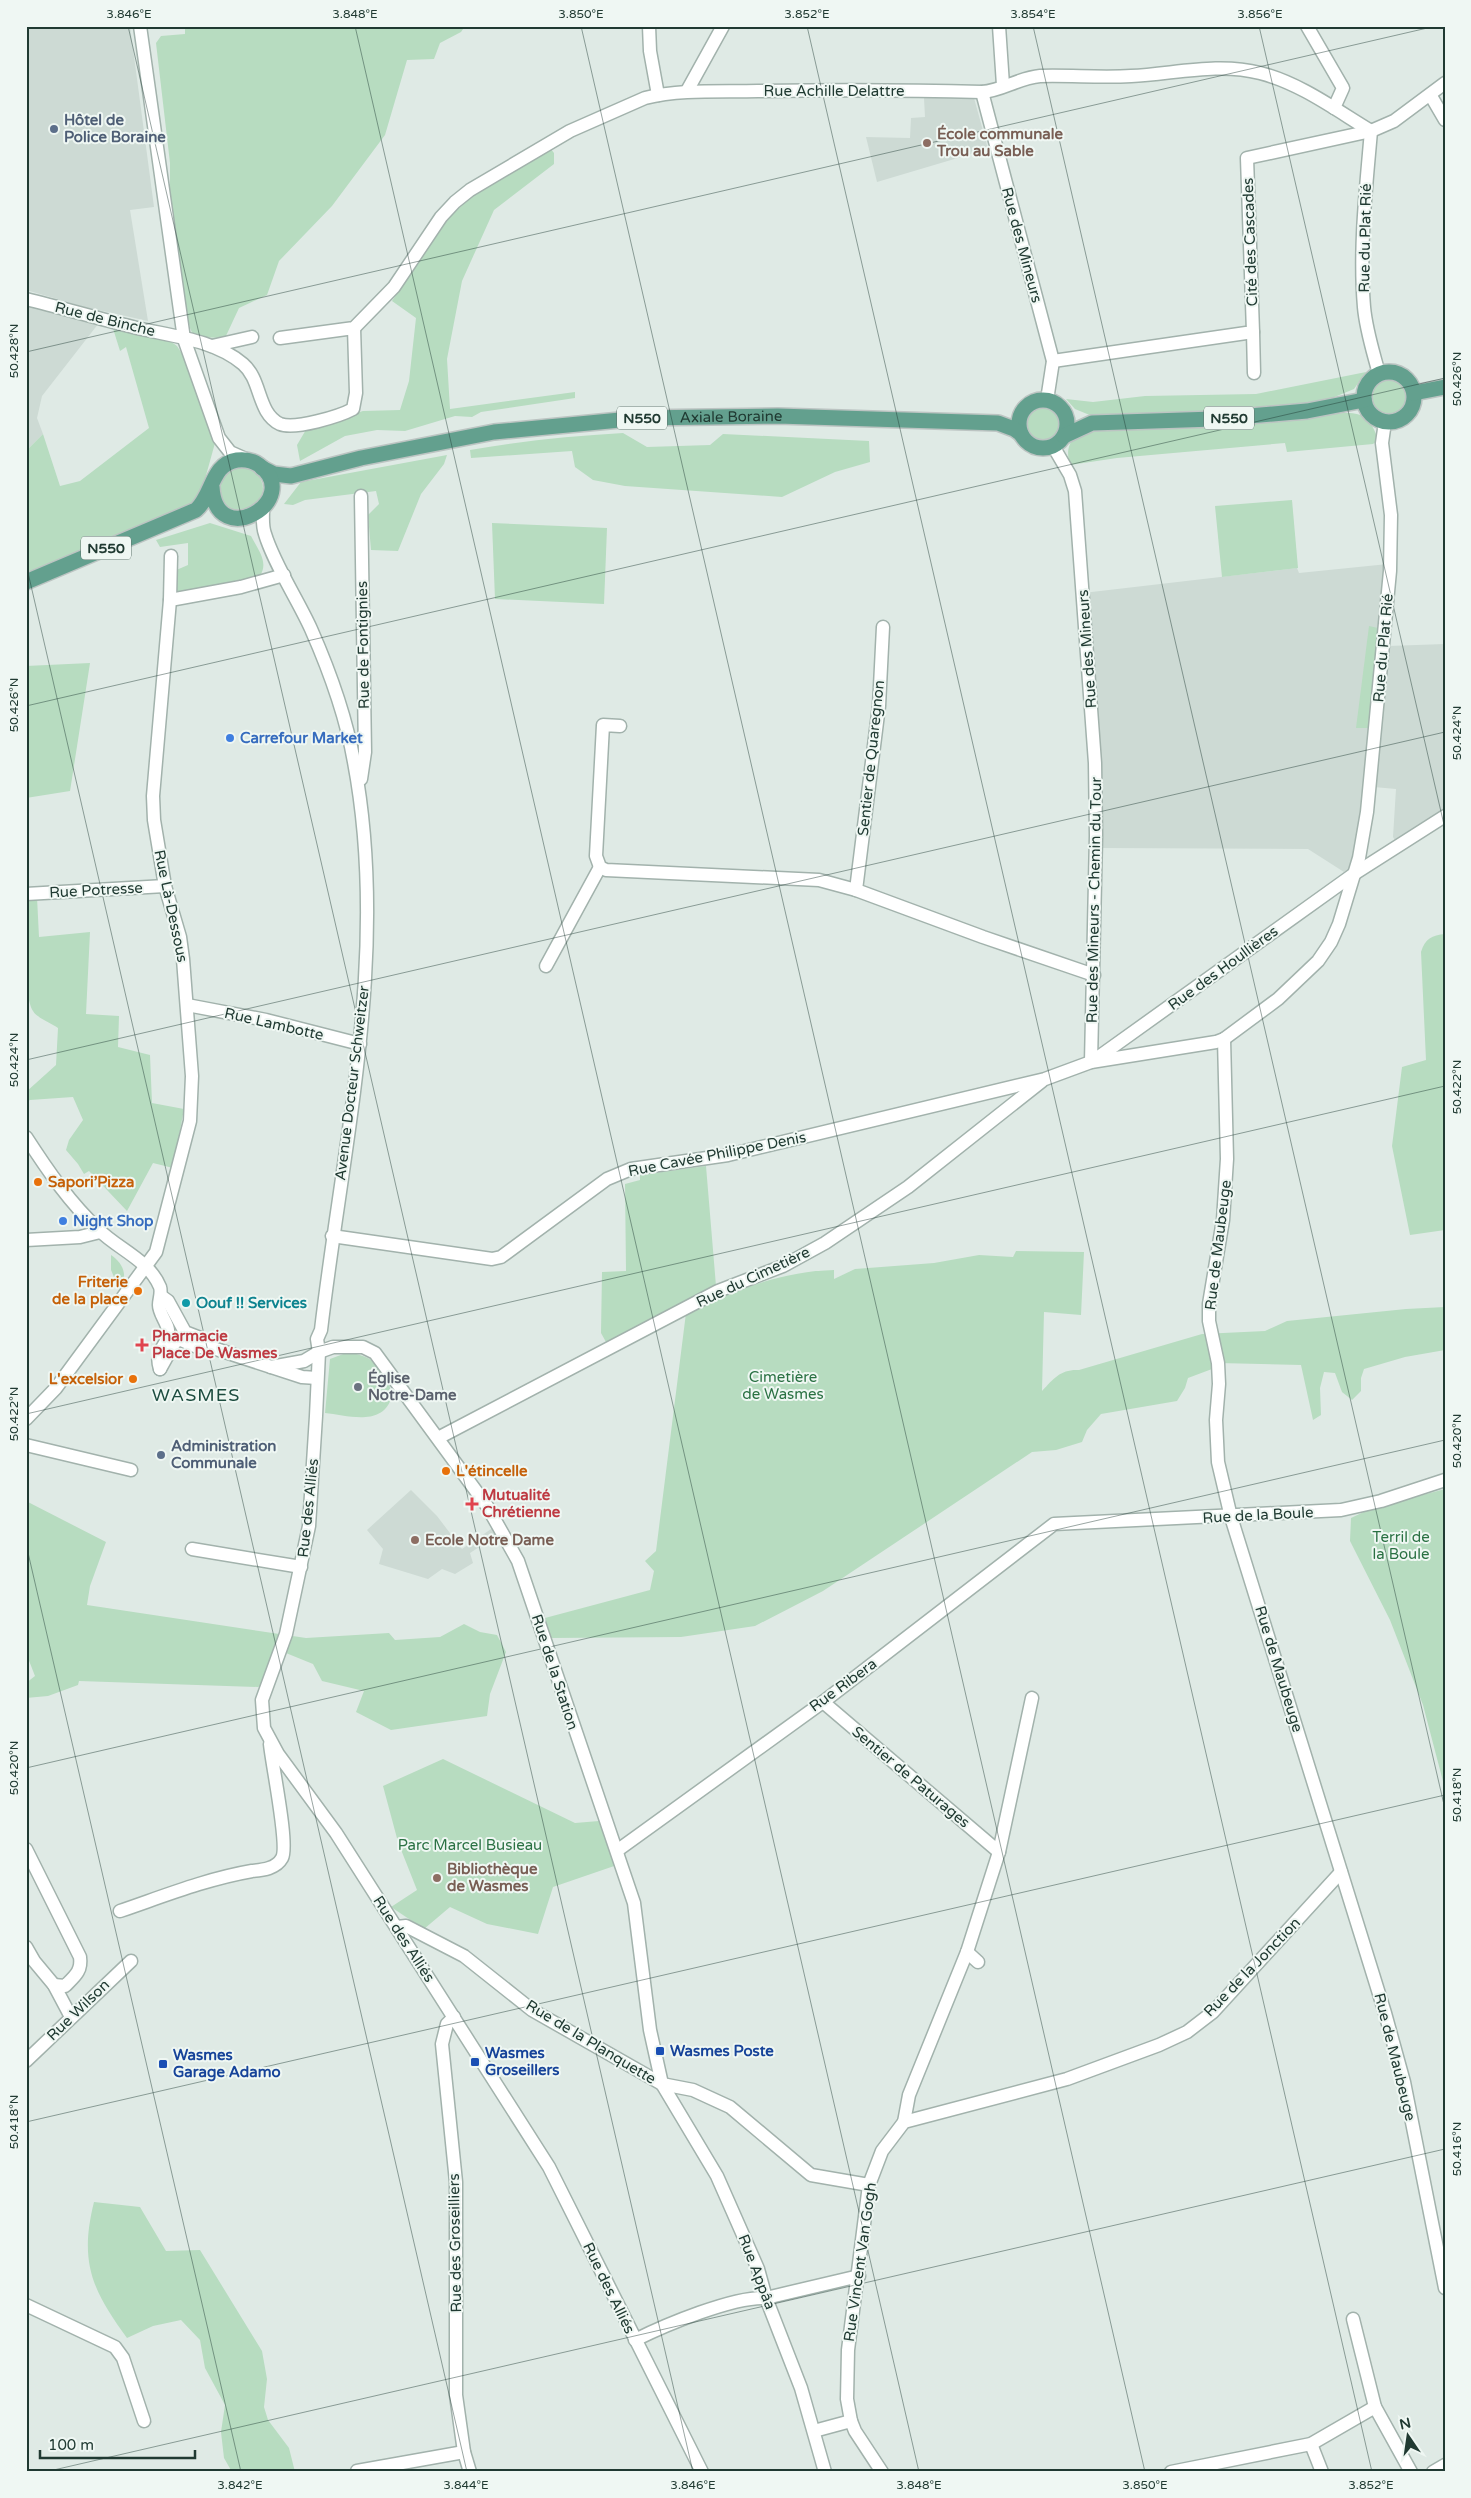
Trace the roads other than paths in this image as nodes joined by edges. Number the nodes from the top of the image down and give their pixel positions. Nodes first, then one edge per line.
1 (140, 26) edge
2 (649, 26) edge
3 (723, 26) edge
4 (999, 26) edge
5 (1307, 26) edge
6 (1445, 83) edge
7 (1003, 86) junction
8 (687, 92) junction
9 (982, 92) junction
10 (658, 95) junction
11 (1431, 96) junction
12 (1334, 108) junction
13 (1445, 120) edge
14 (1371, 131) junction
15 (26, 299) edge
16 (354, 328) junction
17 (1253, 332) junction
18 (252, 337) dead end
19 (280, 338) dead end
20 (184, 339) junction
21 (212, 346) junction
22 (1053, 361) junction
23 (1254, 373) dead end
24 (1379, 374) junction
25 (1445, 387) edge
26 (1414, 393) junction
27 (1046, 400) junction
28 (1364, 400) junction
29 (1023, 409) junction
30 (1065, 413) junction
31 (1385, 422) junction
32 (998, 423) junction
33 (1092, 424) junction
34 (1021, 434) junction
35 (1064, 436) junction
36 (219, 438) junction
37 (1052, 446) junction
38 (256, 464) junction
39 (291, 476) junction
40 (213, 482) junction
41 (271, 492) junction
42 (361, 496) dead end
43 (263, 509) junction
44 (186, 516) junction
45 (231, 516) junction
46 (265, 534) junction
47 (171, 556) dead end
48 (284, 575) junction
49 (26, 582) edge
50 (170, 600) junction
51 (883, 627) dead end
52 (620, 726) dead end
53 (1094, 738) joint
54 (359, 793) junction
55 (1445, 816) edge
56 (603, 869) junction
57 (1354, 874) junction
58 (165, 886) junction
59 (856, 890) junction
60 (26, 894) edge
61 (546, 966) dead end
62 (1094, 975) junction
63 (187, 1005) junction
64 (1224, 1039) junction
65 (360, 1044) junction
66 (1091, 1062) junction
67 (1045, 1079) junction
68 (26, 1137) edge
69 (100, 1232) junction
70 (332, 1236) junction
71 (26, 1240) edge
72 (145, 1266) junction
73 (323, 1350) junction
74 (271, 1367) junction
75 (317, 1378) junction
76 (26, 1419) edge
77 (438, 1438) junction
78 (26, 1445) edge
79 (131, 1470) dead end
80 (1445, 1480) edge
81 (1231, 1517) junction
82 (1067, 1522) joint
83 (192, 1549) dead end
84 (301, 1567) junction
85 (1032, 1698) dead end
86 (823, 1702) junction
87 (270, 1740) junction
88 (26, 1849) edge
89 (618, 1850) junction
90 (999, 1852) junction
91 (1341, 1872) junction
92 (120, 1911) dead end
93 (396, 1928) junction
94 (26, 1947) edge
95 (967, 1952) junction
96 (131, 1961) dead end
97 (978, 1962) dead end
98 (54, 1985) junction
99 (71, 2017) junction
100 (454, 2017) junction
101 (26, 2061) edge
102 (662, 2084) junction
103 (904, 2122) junction
104 (869, 2185) junction
105 (859, 2276) junction
106 (1445, 2288) edge
107 (766, 2298) junction
108 (26, 2305) edge
109 (1353, 2319) dead end
110 (635, 2340) junction
111 (1375, 2407) junction
112 (144, 2421) dead end
113 (851, 2421) junction
114 (814, 2431) junction
115 (1311, 2444) junction
116 (464, 2452) junction
117 (1445, 2465) edge
118 (357, 2471) edge
119 (470, 2472) edge
120 (702, 2472) edge
121 (825, 2472) edge
122 (882, 2472) edge
123 (1171, 2472) edge
124 (1322, 2472) edge
125 (1411, 2472) edge
126 (1434, 2472) edge

1 - 20 street
2 - 10 street
3 - 8 street
4 - 7 street
5 - 12 street
6 - 11 street
7 - 9 street, Rue Achille Delattre
7 - 12 street, Rue Achille Delattre
8 - 9 street, Rue Achille Delattre
8 - 10 street, Rue Achille Delattre
9 - 22 street, Rue des Mineurs
10 - 16 street, Rue Achille Delattre
11 - 13 street
11 - 14 street
12 - 14 street, Rue Achille Delattre
14 - 17 street, Cité des Cascades
14 - 24 street, Rue du Plat Rié
15 - 20 street, Rue de Binche
16 - 19 street
16 - 21 street
17 - 22 street
17 - 23 street, Cité des Cascades
18 - 21 street
20 - 21 street
20 - 36 street
22 - 27 street, Rue des Mineurs
24 - 26 main road
24 - 28 main road
25 - 26 main road
26 - 31 main road
27 - 29 main road
27 - 30 main road, N550
28 - 31 main road
28 - 33 main road, N550
29 - 32 main road
29 - 34 main road
30 - 33 main road, N550
30 - 35 main road
31 - 57 street, Rue du Plat Rié
32 - 34 main road, N550
32 - 39 main road, Axiale Boraine / N550
33 - 35 main road, N550
34 - 37 main road, N550
35 - 37 main road, N550
36 - 38 street
36 - 40 street
37 - 53 street, Rue des Mineurs
38 - 39 main road, Axiale Boraine / N550
38 - 40 main road, Axiale Boraine / N550
38 - 41 main road
39 - 41 main road, Axiale Boraine / N550
40 - 44 main road, Axiale Boraine / N550
40 - 45 main road
41 - 43 main road, Axiale Boraine / N550
42 - 54 street, Rue de Fontignies
43 - 45 main road, N550
43 - 46 street
44 - 45 main road, N550
44 - 49 main road, Axiale Boraine / N550
45 - 46 street
46 - 48 street, Avenue Docteur Schweitzer
47 - 50 street, Rue Là-Dessous
48 - 50 street
48 - 54 street, Avenue Docteur Schweitzer
50 - 58 street, Rue Là-Dessous
51 - 59 street, Sentier de Quaregnon
52 - 56 street
53 - 62 street, Rue des Mineurs - Chemin du Tour
54 - 65 street, Avenue Docteur Schweitzer
55 - 57 street, Rue des Houllières
56 - 59 street
56 - 61 street
57 - 64 street, Rue du Plat Rié
57 - 66 street, Rue des Houllières
58 - 60 street, Rue Potresse
58 - 63 street, Rue Là-Dessous
59 - 62 street
62 - 66 street, Rue des Mineurs - Chemin du Tour
63 - 65 street, Rue Lambotte
63 - 72 street, Rue Là-Dessous
64 - 66 street
64 - 81 street, Rue de Maubeuge
65 - 70 street, Avenue Docteur Schweitzer
66 - 67 street, Rue Cavée Philippe Denis
67 - 70 street, Rue Cavée Philippe Denis
67 - 77 street, Rue du Cimetière
68 - 69 street
69 - 71 street
69 - 72 street
70 - 73 street, Avenue Docteur Schweitzer
72 - 74 street
72 - 76 street, Rue Là-Dessous
73 - 74 street, Rue de la Station
73 - 75 street
73 - 77 street, Rue de la Station
74 - 75 street
75 - 84 street, Rue des Alliés
77 - 89 street, Rue de la Station
78 - 79 street
80 - 81 street, Rue de la Boule
81 - 82 street, Rue de la Boule
81 - 91 street, Rue de Maubeuge
82 - 86 street, Rue Ribera
83 - 84 street
84 - 87 street, Rue des Alliés
85 - 90 street
86 - 89 street, Rue Ribera
86 - 90 street, Sentier de Paturages
87 - 92 street
87 - 93 street, Rue des Alliés
88 - 98 street
89 - 102 street, Rue de la Station
90 - 95 street
91 - 103 street, Rue de la Jonction
91 - 106 street, Rue de Maubeuge
93 - 100 street, Rue des Alliés
93 - 102 street, Rue de la Planquette
94 - 98 street
95 - 97 street
95 - 103 street
96 - 99 street, Rue Wilson
98 - 99 street
99 - 101 street, Rue Wilson
100 - 110 street, Rue des Alliés
100 - 116 street, Rue des Groseilliers
102 - 104 street, Rue de la Planquette
102 - 107 street, Rue Appâa
103 - 104 street, Rue Vincent Van Gogh
104 - 105 street, Rue Vincent Van Gogh
105 - 107 street
105 - 113 street, Rue Vincent Van Gogh
107 - 110 street
107 - 114 street, Rue Appâa
108 - 112 street
109 - 111 street
110 - 120 street, Rue des Alliés
111 - 115 street
111 - 125 street
113 - 114 street
113 - 122 street
114 - 121 street, Rue Appâa
115 - 123 street
115 - 124 street
116 - 118 street
116 - 119 street, Rue des Groseilliers
117 - 126 street

